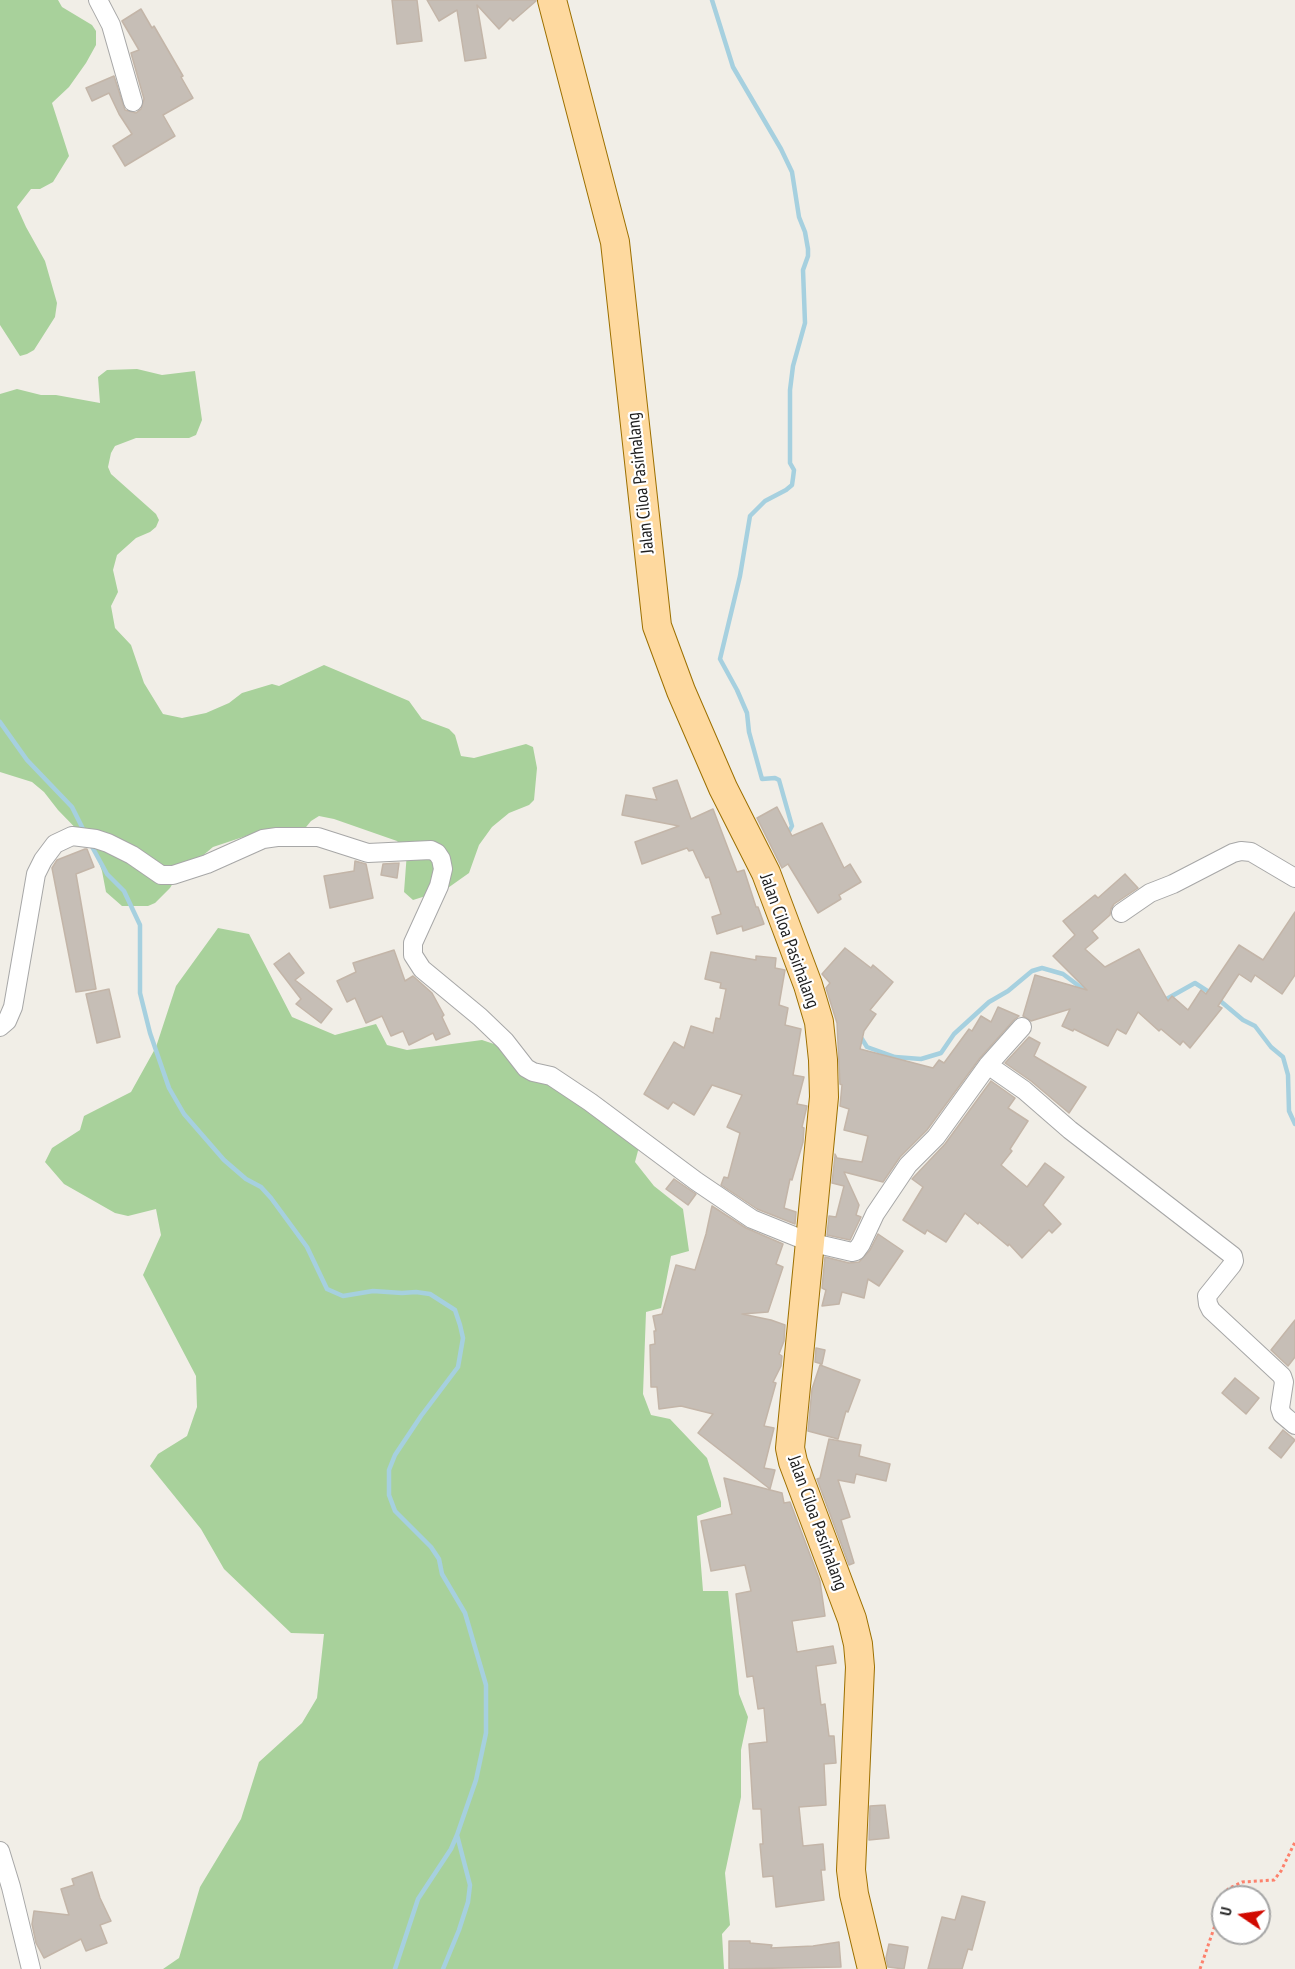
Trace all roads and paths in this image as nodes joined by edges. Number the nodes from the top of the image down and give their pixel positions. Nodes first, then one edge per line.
1 (98, 0) edge
2 (552, 0) edge
3 (132, 102) dead end
4 (1295, 878) edge
5 (1121, 913) dead end
6 (0, 1027) edge
7 (1022, 1027) dead end
8 (988, 1065) junction
9 (809, 1242) junction
10 (1295, 1425) edge
11 (1295, 1842) edge
12 (0, 1851) edge
13 (1236, 1885) edge
14 (1211, 1937) edge
15 (31, 1969) edge
16 (872, 1969) edge
17 (1200, 1969) edge

1 - 3 street
2 - 9 main road, Jalan Ciloa Pasirhalang
4 - 5 street
6 - 9 street
7 - 8 street
8 - 9 street
8 - 10 street
9 - 16 main road, Jalan Ciloa Pasirhalang
11 - 13 path
12 - 15 street
14 - 17 path

